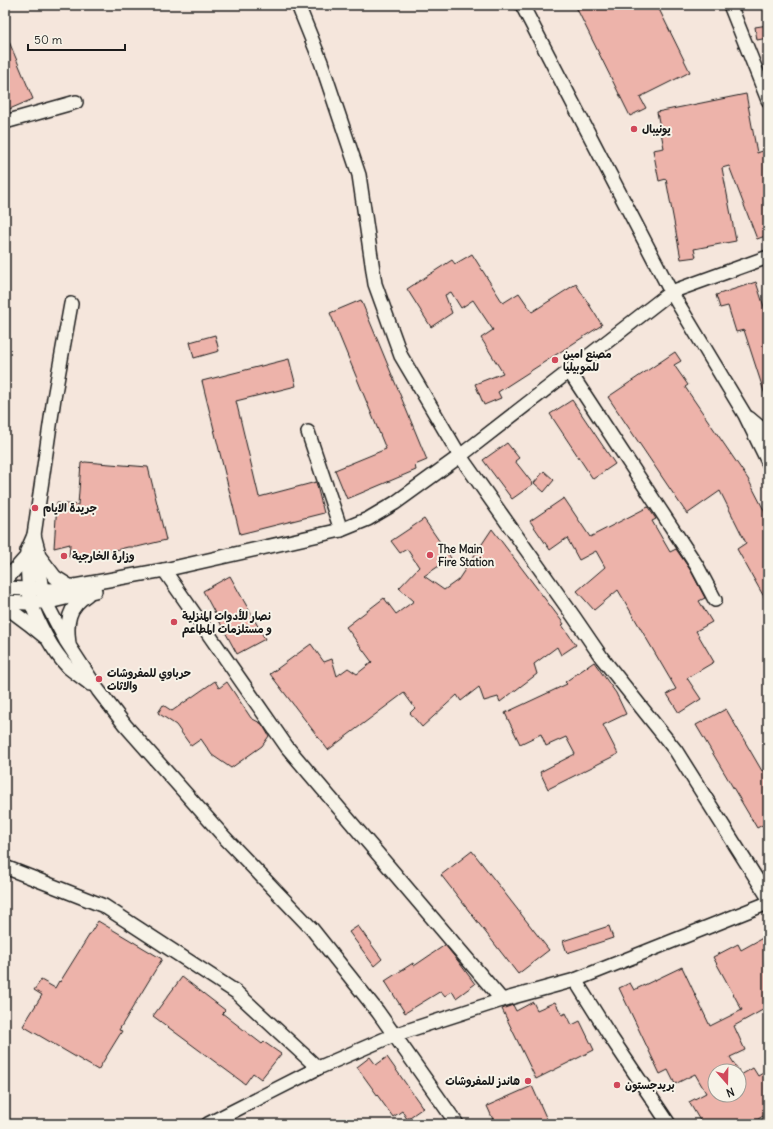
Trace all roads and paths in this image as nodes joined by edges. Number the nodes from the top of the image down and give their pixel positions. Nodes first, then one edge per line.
1 (298, 5) edge
2 (522, 5) edge
3 (730, 5) edge
4 (768, 100) edge
5 (76, 102) dead end
6 (5, 122) edge
7 (768, 257) edge
8 (671, 292) junction
9 (71, 304) dead end
10 (569, 371) junction
11 (745, 415) junction
12 (308, 432) dead end
13 (768, 434) edge
14 (460, 456) junction
15 (768, 462) edge
16 (341, 530) junction
17 (33, 556) junction
18 (164, 570) junction
19 (5, 581) edge
20 (71, 587) junction
21 (5, 588) edge
22 (90, 592) junction
23 (38, 593) junction
24 (715, 600) dead end
25 (5, 602) edge
26 (31, 602) junction
27 (5, 606) edge
28 (51, 643) junction
29 (70, 648) junction
30 (98, 690) junction
31 (5, 867) edge
32 (768, 897) edge
33 (768, 903) edge
34 (575, 980) junction
35 (502, 1000) junction
36 (394, 1035) junction
37 (318, 1068) junction
38 (208, 1124) edge
39 (456, 1124) edge
40 (669, 1124) edge

1 - 14 street
2 - 8 street
3 - 4 street
5 - 6 street
7 - 8 street
8 - 10 street
8 - 11 street
9 - 17 street
10 - 14 street
10 - 24 street
11 - 13 street
11 - 15 street
12 - 16 street
14 - 16 street
14 - 32 street
16 - 18 street
17 - 19 street
17 - 20 street
17 - 23 street
18 - 20 street
18 - 22 street
18 - 35 street
20 - 23 street
21 - 23 street
22 - 23 street
22 - 29 street
23 - 26 street
23 - 29 street
25 - 26 street
26 - 28 street
27 - 28 street
28 - 30 street
29 - 30 street
30 - 36 street
31 - 37 street
33 - 34 street
34 - 35 street
34 - 40 street
35 - 36 street
36 - 37 street
36 - 39 street
37 - 38 street

